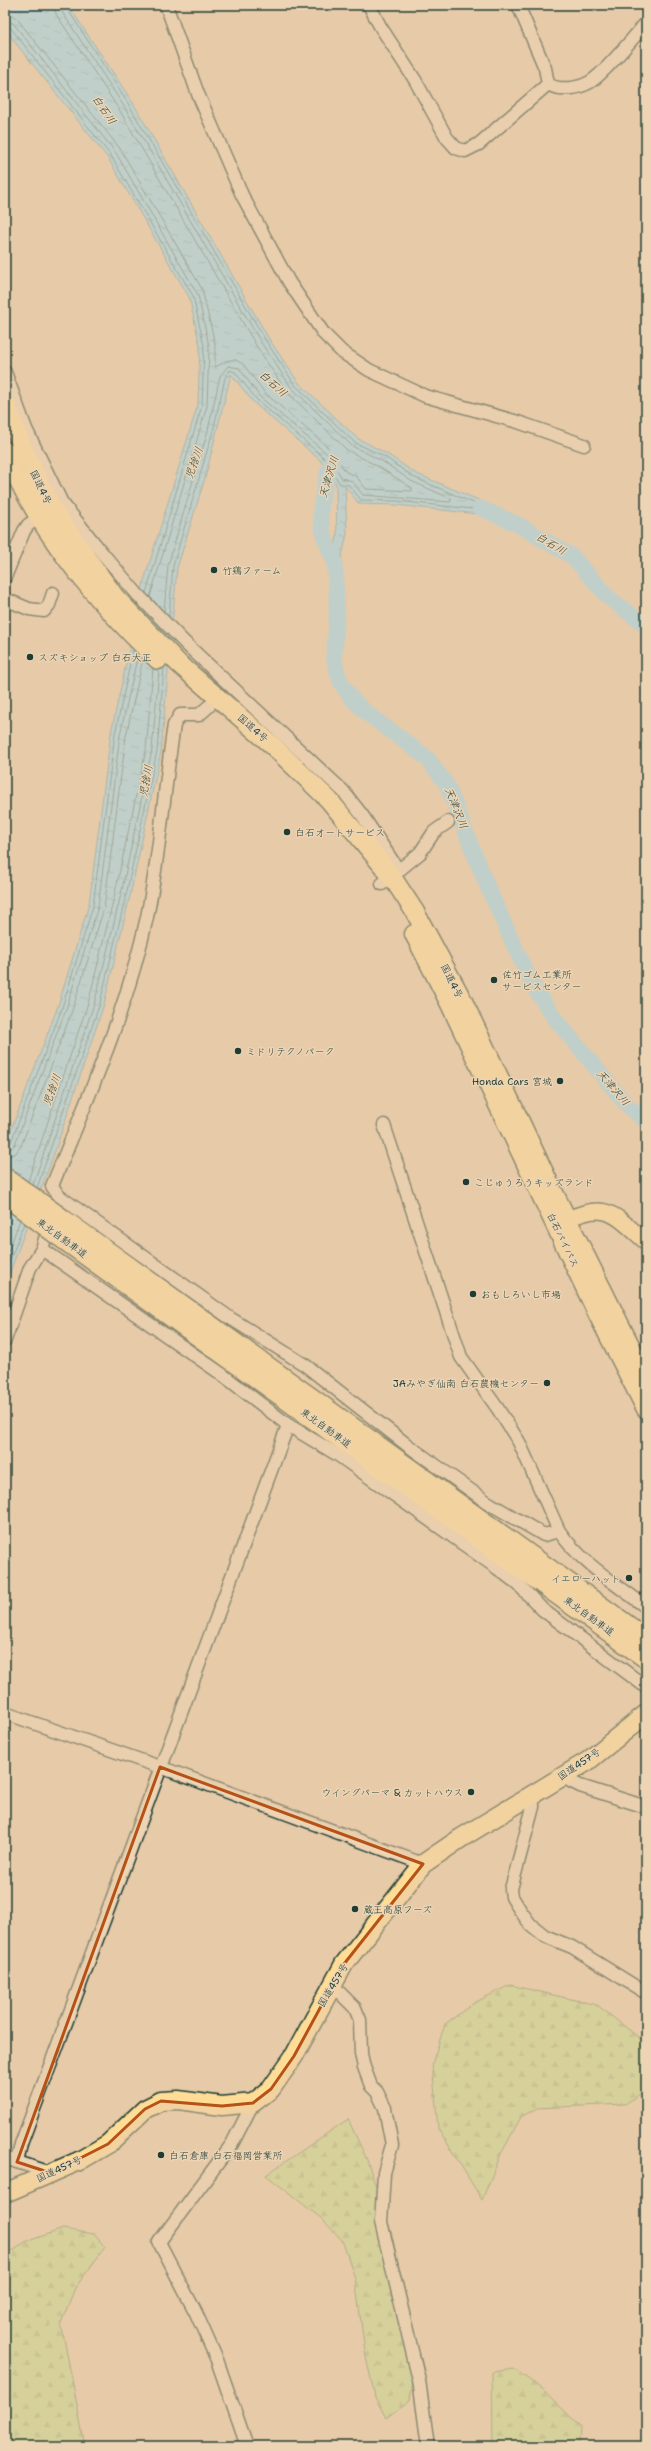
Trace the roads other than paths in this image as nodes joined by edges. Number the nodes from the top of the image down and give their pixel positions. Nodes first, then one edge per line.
1 (166, 5) edge
2 (369, 5) edge
3 (518, 5) edge
4 (646, 24) edge
5 (548, 84) junction
6 (5, 372) edge
7 (5, 402) edge
8 (584, 445) dead end
9 (5, 451) edge
10 (45, 513) junction
11 (5, 577) edge
12 (53, 593) dead end
13 (5, 599) edge
14 (197, 687) junction
15 (209, 706) junction
16 (448, 822) dead end
17 (391, 877) junction
18 (487, 1067) joint
19 (384, 1125) dead end
20 (5, 1177) edge
21 (5, 1196) edge
22 (59, 1196) junction
23 (561, 1222) junction
24 (61, 1228) junction
25 (646, 1242) edge
26 (42, 1249) junction
27 (5, 1340) edge
28 (646, 1377) edge
29 (646, 1409) edge
30 (288, 1425) junction
31 (559, 1531) junction
32 (646, 1607) edge
33 (646, 1638) edge
34 (646, 1659) edge
35 (646, 1686) edge
36 (5, 1713) edge
37 (646, 1714) edge
38 (160, 1767) junction
39 (562, 1776) junction
40 (533, 1794) junction
41 (646, 1807) edge
42 (423, 1864) junction
43 (332, 1985) junction
44 (646, 1993) edge
45 (253, 2103) junction
46 (5, 2158) edge
47 (17, 2162) junction
48 (51, 2173) junction
49 (5, 2193) edge
50 (247, 2446) edge
51 (428, 2446) edge

1 - 8 street
2 - 5 street
3 - 5 street
4 - 5 street
6 - 17 street
7 - 10 highway, 国道4号
9 - 10 highway, 国道4号
10 - 11 street
10 - 14 highway, 国道4号
12 - 13 street
14 - 15 highway, 国道4号
14 - 17 highway, 国道4号
15 - 17 highway, 国道4号
15 - 22 street
16 - 17 street
17 - 18 highway, 国道4号
18 - 23 highway, 白石バイパス
19 - 31 street
20 - 24 highway, 東北自動車道, bridge
21 - 24 highway, 東北自動車道, bridge
22 - 26 street
22 - 31 street
23 - 25 main road
23 - 28 highway, 白石バイパス
23 - 29 highway, 白石バイパス
24 - 33 highway, 東北自動車道
24 - 34 highway, 東北自動車道
26 - 27 street
26 - 30 street
30 - 35 street
30 - 38 street
31 - 32 street
36 - 38 street
37 - 39 highway, 国道457号
38 - 42 street
38 - 47 street
39 - 40 highway, 国道457号
39 - 41 street
40 - 42 highway, 国道457号
40 - 44 street
42 - 43 highway, 国道457号
43 - 45 highway, 国道457号
43 - 51 street
45 - 48 highway, 国道457号
45 - 50 street
46 - 47 street
47 - 48 street
48 - 49 highway, 国道457号

